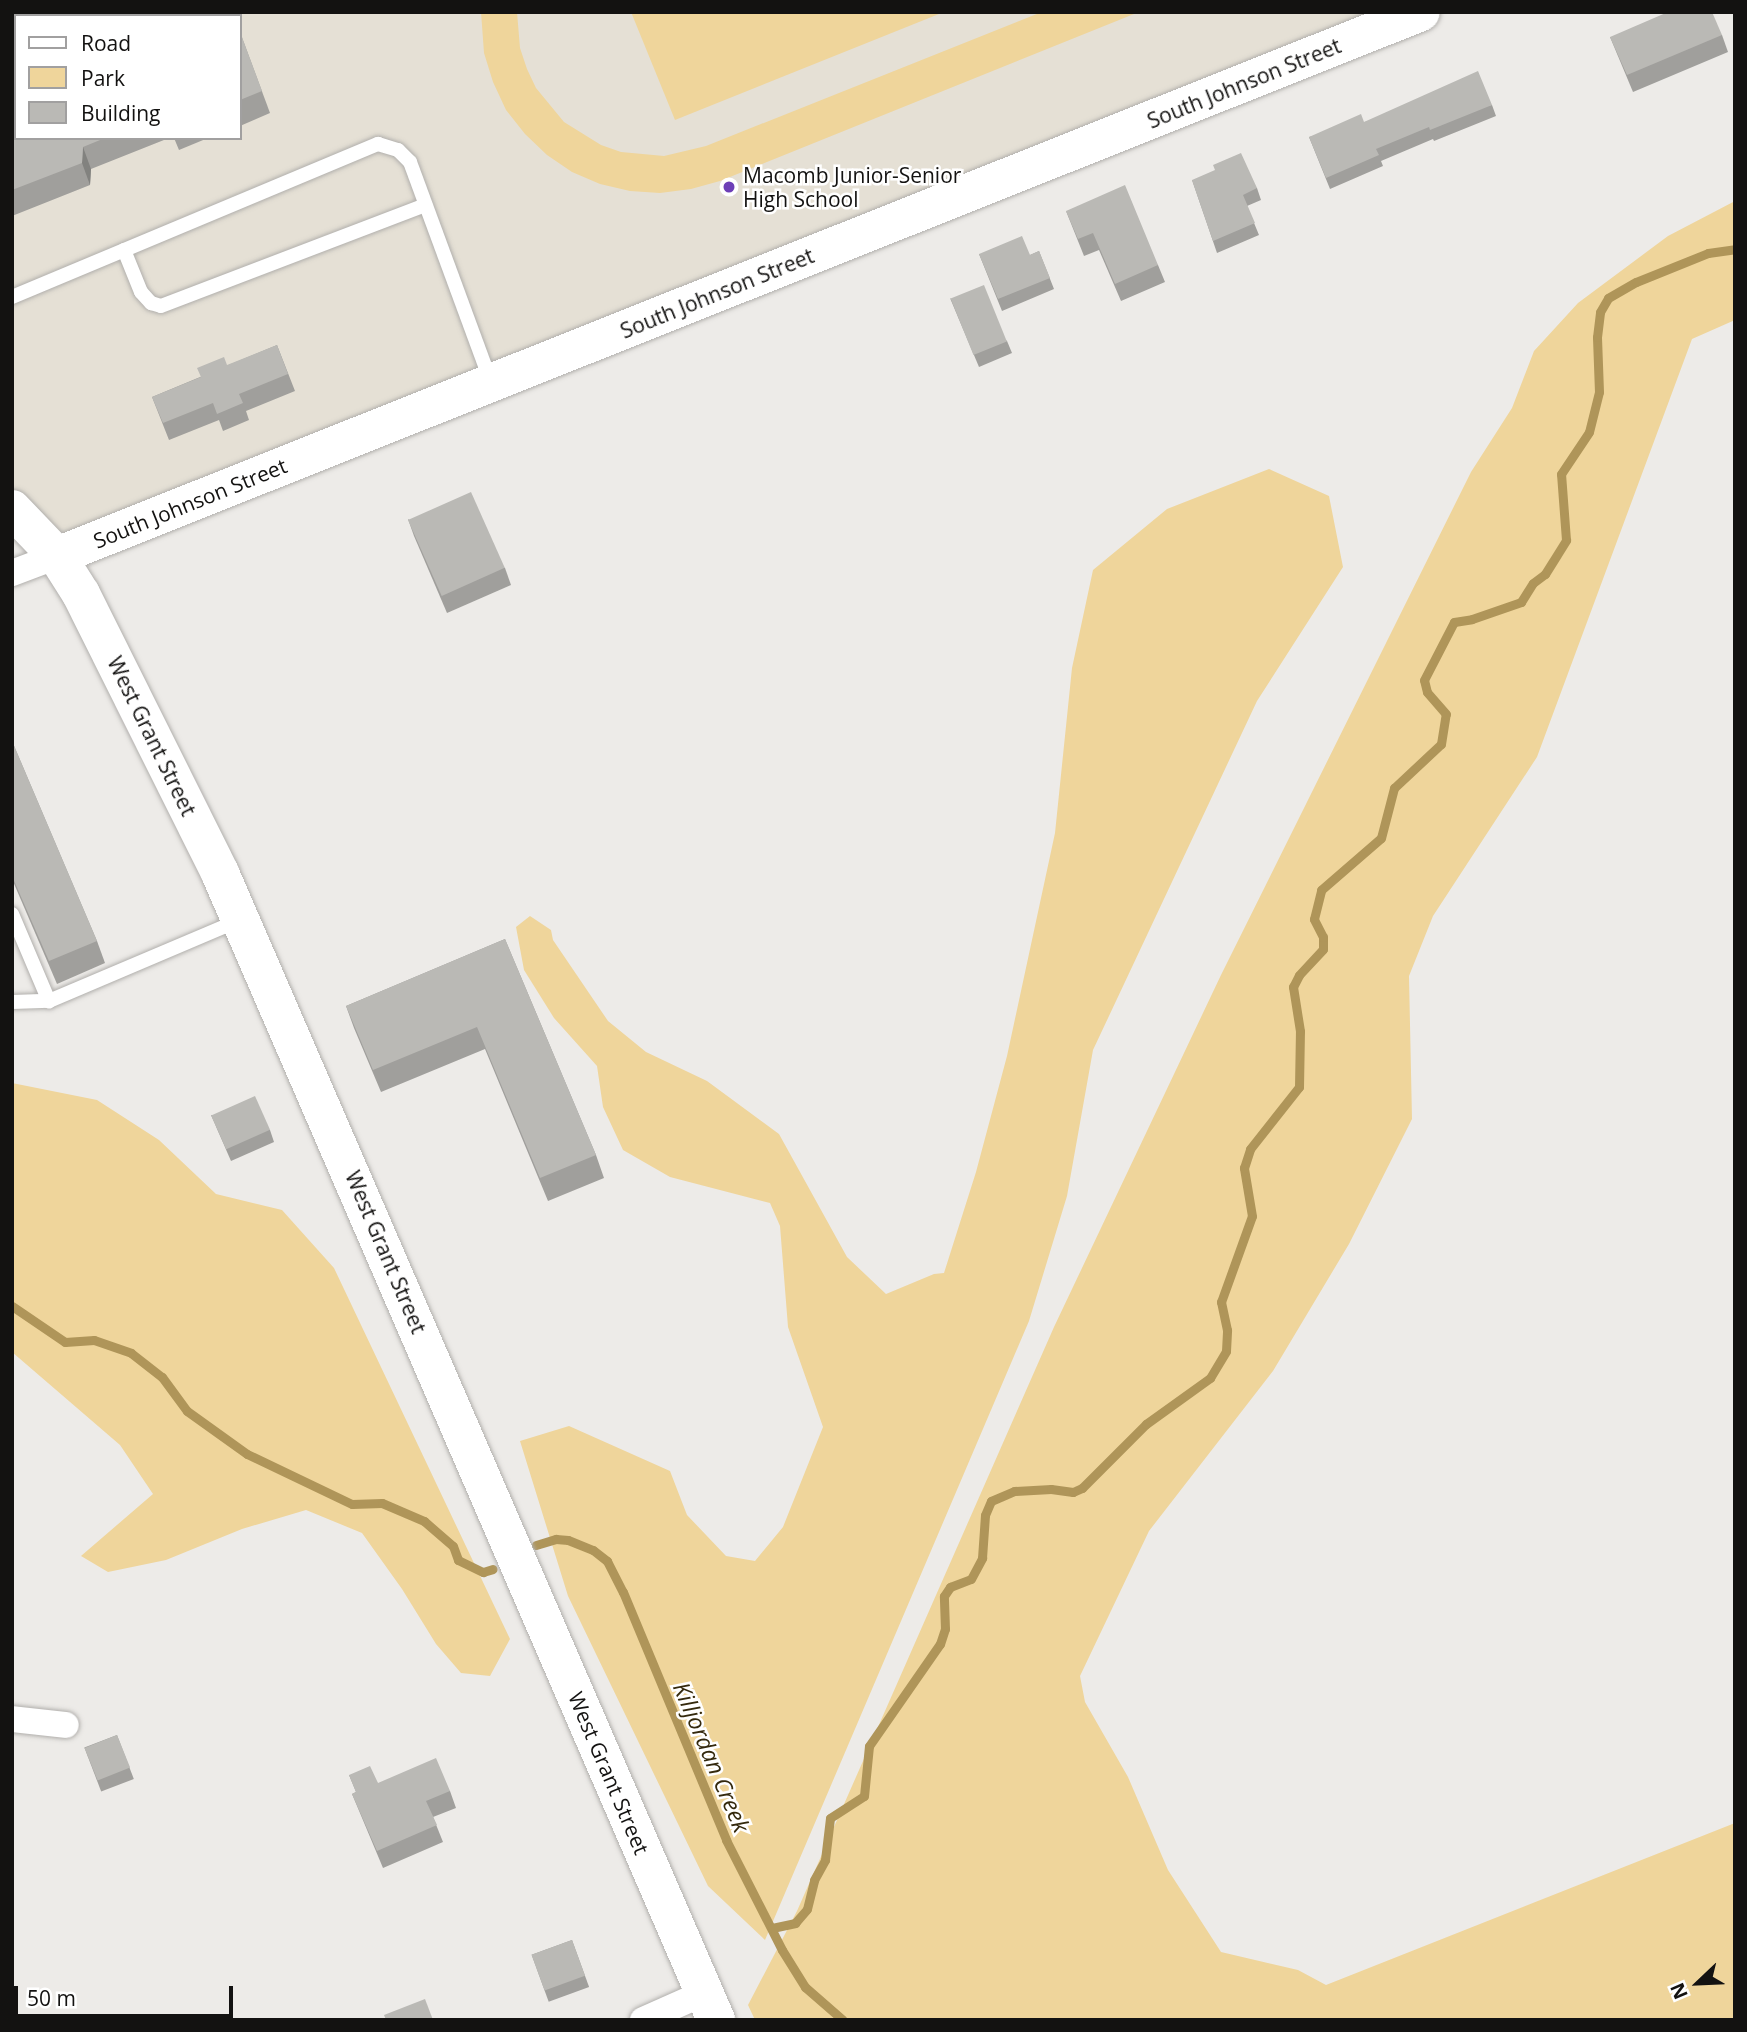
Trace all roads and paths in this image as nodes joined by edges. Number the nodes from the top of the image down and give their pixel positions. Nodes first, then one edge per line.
1 (1421, 12) edge
2 (425, 205) junction
3 (124, 250) junction
4 (12, 297) edge
5 (491, 383) junction
6 (12, 509) edge
7 (57, 556) junction
8 (12, 573) edge
9 (12, 914) edge
10 (241, 920) junction
11 (49, 1001) junction
12 (12, 1002) edge
13 (12, 1719) edge
14 (66, 1725) dead end
15 (710, 2006) edge
16 (643, 2020) edge

1 - 5 main road, South Johnson Street
2 - 3 lane
2 - 3 lane
2 - 5 lane
3 - 4 lane
5 - 7 main road, South Johnson Street
6 - 7 main road, West Grant Street
7 - 8 street, South Johnson Street
7 - 10 main road, West Grant Street
9 - 11 lane
10 - 11 lane
10 - 15 main road, West Grant Street
11 - 12 lane
13 - 14 street
15 - 16 street

